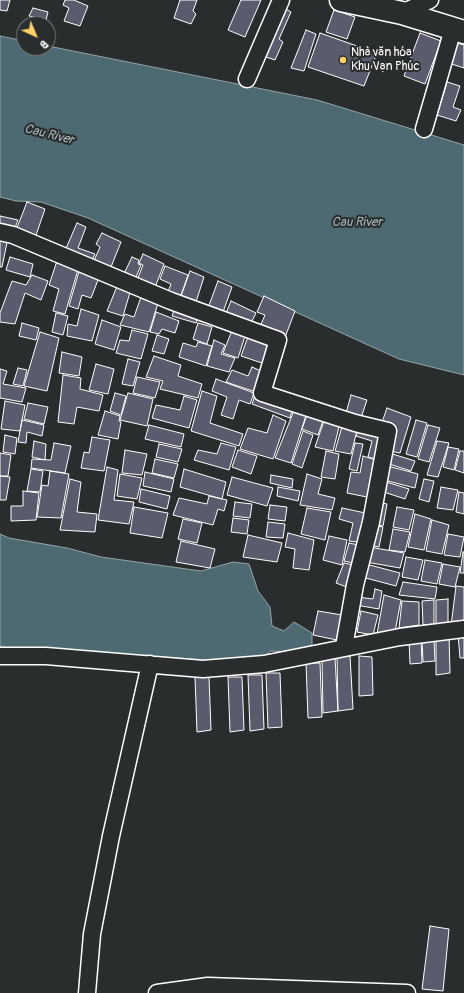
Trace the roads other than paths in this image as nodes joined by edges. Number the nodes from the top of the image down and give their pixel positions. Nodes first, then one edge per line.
1 (281, 0) edge
2 (342, 0) edge
3 (430, 0) edge
4 (402, 13) junction
5 (458, 31) edge
6 (247, 79) dead end
7 (424, 129) dead end
8 (0, 232) edge
9 (464, 630) edge
10 (344, 647) junction
11 (0, 656) edge
12 (150, 664) junction
13 (347, 992) edge
14 (87, 993) edge
15 (157, 993) edge
16 (407, 993) edge

1 - 6 street
2 - 4 main road
3 - 4 street
4 - 5 main road
5 - 7 street
8 - 10 street
9 - 10 street
10 - 12 street
11 - 12 street
12 - 14 street
13 - 15 street
13 - 16 street

